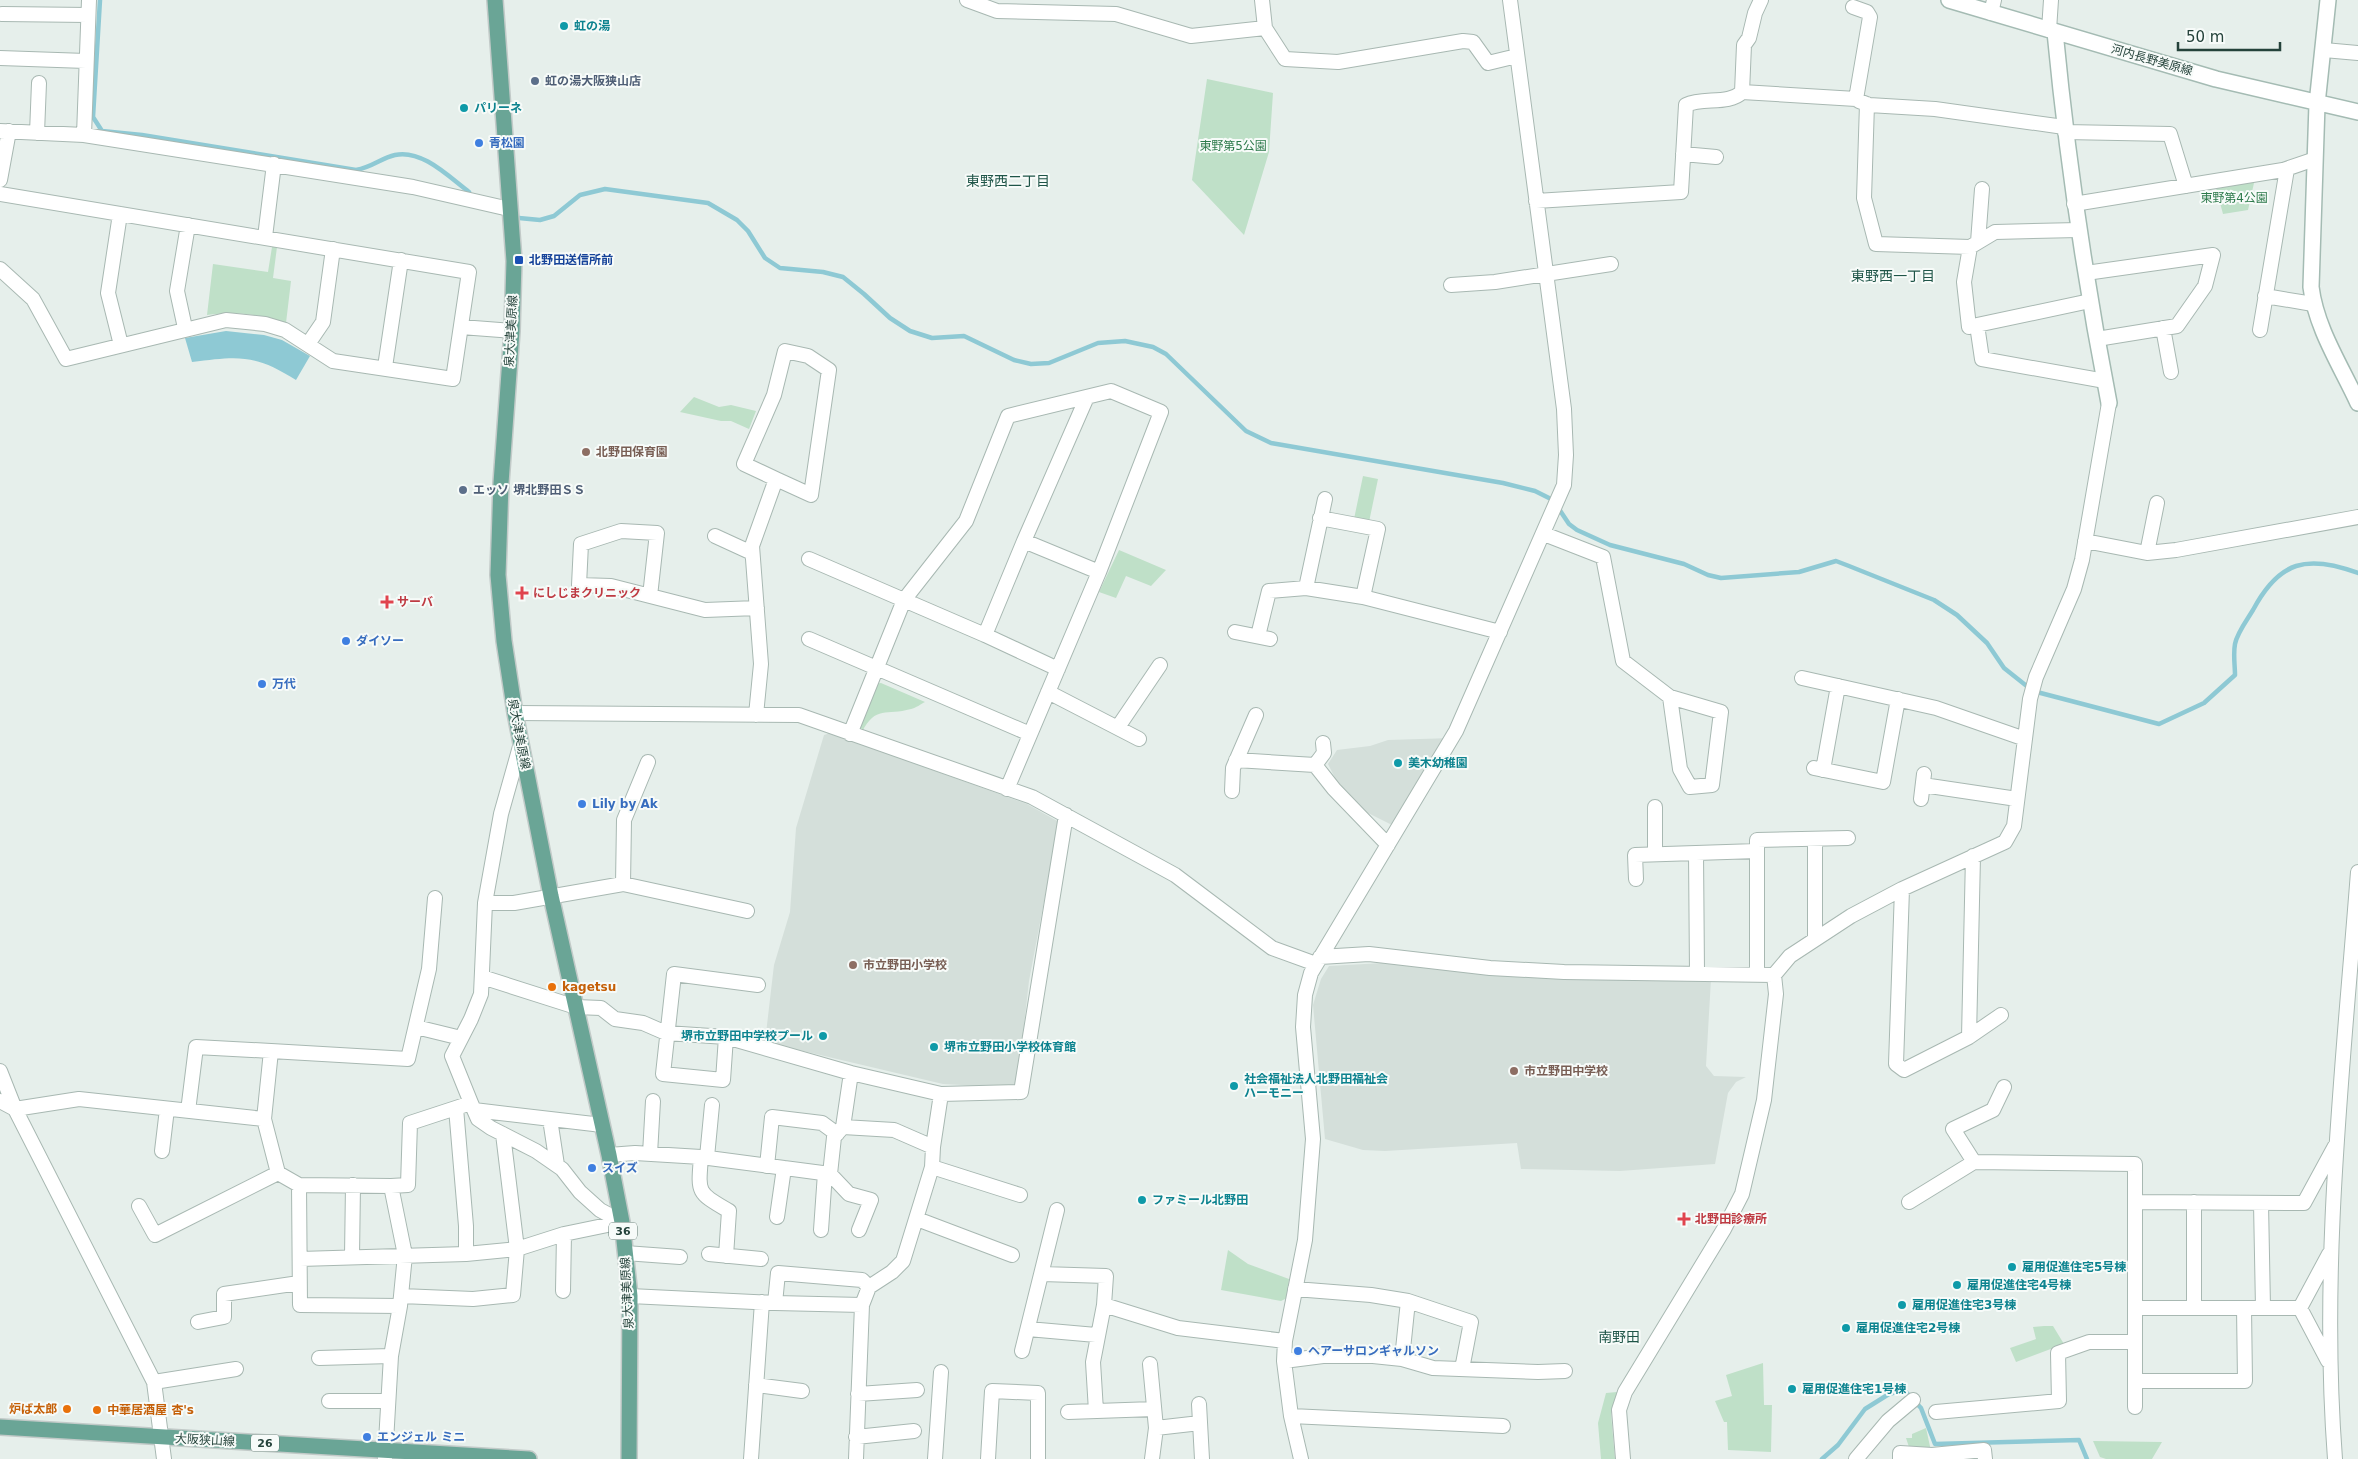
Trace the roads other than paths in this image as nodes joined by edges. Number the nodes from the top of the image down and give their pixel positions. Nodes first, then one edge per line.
1 (88, 0) edge
2 (496, 0) edge
3 (967, 0) edge
4 (1262, 0) edge
5 (1510, 0) edge
6 (1761, 0) edge
7 (2050, 0) edge
8 (2328, 0) edge
9 (1959, 1) edge
10 (1992, 6) edge
11 (1853, 7) dead end
12 (2, 14) dead end
13 (88, 14) junction
14 (1265, 28) junction
15 (2052, 31) junction
16 (2324, 50) junction
17 (2358, 54) edge
18 (1517, 56) junction
19 (0, 58) edge
20 (86, 61) junction
21 (39, 83) dead end
22 (1742, 92) junction
23 (1862, 102) junction
24 (2317, 104) junction
25 (2358, 112) edge
26 (2064, 129) junction
27 (4, 131) edge
28 (37, 133) junction
29 (84, 135) junction
30 (1683, 154) junction
31 (1716, 157) dead end
32 (2315, 159) junction
33 (274, 164) junction
34 (2286, 169) junction
35 (0, 180) edge
36 (2186, 186) junction
37 (1982, 189) dead end
38 (0, 194) edge
39 (1536, 201) junction
40 (2074, 204) junction
41 (509, 209) junction
42 (120, 214) junction
43 (188, 225) junction
44 (2079, 230) junction
45 (265, 237) junction
46 (1974, 245) junction
47 (333, 249) junction
48 (401, 260) junction
49 (1611, 264) dead end
50 (0, 269) edge
51 (1546, 273) junction
52 (2086, 273) junction
53 (1452, 285) dead end
54 (2265, 296) junction
55 (2090, 301) junction
56 (2313, 304) junction
57 (461, 327) junction
58 (1969, 327) dead end
59 (185, 328) junction
60 (2163, 328) junction
61 (2260, 330) dead end
62 (512, 331) junction
63 (2097, 339) junction
64 (308, 344) junction
65 (121, 345) junction
66 (385, 367) junction
67 (2171, 372) dead end
68 (2105, 381) junction
69 (1087, 396) junction
70 (2109, 403) joint
71 (2358, 403) edge
72 (776, 479) junction
73 (1324, 499) dead end
74 (2157, 503) dead end
75 (2358, 516) edge
76 (1320, 518) junction
77 (1544, 534) junction
78 (715, 536) dead end
79 (1024, 541) junction
80 (2085, 541) junction
81 (752, 553) junction
82 (2147, 553) junction
83 (809, 559) dead end
84 (1099, 572) junction
85 (1306, 588) junction
86 (650, 596) junction
87 (1363, 597) junction
88 (904, 600) junction
89 (757, 608) junction
90 (1235, 632) dead end
91 (1500, 632) junction
92 (985, 635) junction
93 (809, 639) dead end
94 (1160, 665) dead end
95 (876, 668) junction
96 (1058, 669) junction
97 (1802, 678) dead end
98 (1838, 686) junction
99 (1048, 692) junction
100 (1670, 697) junction
101 (1898, 699) junction
102 (515, 713) junction
103 (1256, 714) dead end
104 (756, 715) junction
105 (1118, 727) junction
106 (850, 734) junction
107 (1030, 734) junction
108 (1140, 739) dead end
109 (2025, 739) junction
110 (521, 743) junction
111 (1323, 743) dead end
112 (1236, 760) junction
113 (648, 762) dead end
114 (1315, 765) junction
115 (1923, 786) dead end
116 (1007, 788) junction
117 (1232, 791) dead end
118 (2017, 799) junction
119 (1655, 807) dead end
120 (1066, 815) junction
121 (1848, 838) dead end
122 (1815, 839) junction
123 (1388, 845) junction
124 (1757, 850) junction
125 (1696, 853) junction
126 (1655, 854) junction
127 (1973, 856) junction
128 (2358, 872) edge
129 (1636, 879) dead end
130 (623, 884) junction
131 (1902, 889) junction
132 (551, 896) junction
133 (435, 898) dead end
134 (485, 903) junction
135 (747, 910) dead end
136 (1815, 939) junction
137 (1318, 961) junction
138 (1697, 973) junction
139 (1757, 975) junction
140 (1774, 975) junction
141 (482, 977) junction
142 (758, 985) dead end
143 (576, 1008) junction
144 (2001, 1015) dead end
145 (416, 1027) junction
146 (666, 1033) junction
147 (726, 1037) junction
148 (1970, 1037) junction
149 (461, 1038) junction
150 (271, 1051) junction
151 (0, 1071) edge
152 (852, 1073) junction
153 (2004, 1088) dead end
154 (941, 1094) junction
155 (0, 1101) edge
156 (652, 1101) dead end
157 (712, 1105) dead end
158 (472, 1106) junction
159 (456, 1108) junction
160 (15, 1109) junction
161 (167, 1109) junction
162 (188, 1111) junction
163 (264, 1119) junction
164 (550, 1119) junction
165 (602, 1124) junction
166 (840, 1130) junction
167 (503, 1134) junction
168 (2338, 1142) junction
169 (933, 1147) junction
170 (162, 1151) dead end
171 (609, 1154) junction
172 (650, 1154) junction
173 (704, 1157) junction
174 (1974, 1162) junction
175 (557, 1165) junction
176 (767, 1166) junction
177 (932, 1167) junction
178 (784, 1168) junction
179 (278, 1173) junction
180 (828, 1174) junction
181 (299, 1185) junction
182 (353, 1186) junction
183 (391, 1186) junction
184 (1020, 1196) dead end
185 (1909, 1202) dead end
186 (2135, 1202) junction
187 (2194, 1202) junction
188 (2261, 1203) junction
189 (139, 1206) dead end
190 (1057, 1210) dead end
191 (777, 1217) dead end
192 (917, 1219) junction
193 (622, 1222) junction
194 (820, 1230) dead end
195 (860, 1230) dead end
196 (564, 1234) junction
197 (516, 1249) junction
198 (2331, 1250) junction
199 (625, 1253) junction
200 (466, 1254) junction
201 (709, 1254) dead end
202 (405, 1255) junction
203 (1012, 1255) dead end
204 (352, 1256) junction
205 (726, 1256) junction
206 (680, 1257) dead end
207 (300, 1258) junction
208 (761, 1259) dead end
209 (1042, 1274) junction
210 (300, 1283) junction
211 (869, 1288) junction
212 (1295, 1289) junction
213 (563, 1292) dead end
214 (630, 1296) junction
215 (401, 1301) junction
216 (1408, 1301) junction
217 (769, 1302) junction
218 (862, 1304) junction
219 (1104, 1305) junction
220 (2135, 1308) junction
221 (2194, 1308) junction
222 (2244, 1308) junction
223 (2263, 1308) junction
224 (2300, 1308) junction
225 (198, 1322) dead end
226 (1028, 1329) junction
227 (1096, 1336) junction
228 (1285, 1341) junction
229 (2135, 1342) junction
230 (1022, 1351) dead end
231 (391, 1356) junction
232 (319, 1358) dead end
233 (1402, 1359) junction
234 (1284, 1361) junction
235 (1150, 1364) dead end
236 (2330, 1364) junction
237 (1462, 1369) junction
238 (236, 1370) dead end
239 (1566, 1371) dead end
240 (941, 1372) dead end
241 (2135, 1381) junction
242 (154, 1382) junction
243 (756, 1385) junction
244 (802, 1390) dead end
245 (917, 1390) dead end
246 (858, 1394) junction
247 (1913, 1400) dead end
248 (330, 1401) dead end
249 (388, 1401) junction
250 (1199, 1404) dead end
251 (2135, 1407) dead end
252 (1154, 1409) junction
253 (1096, 1410) junction
254 (1068, 1412) dead end
255 (1936, 1412) dead end
256 (1291, 1416) junction
257 (1200, 1423) junction
258 (1503, 1426) dead end
259 (0, 1428) edge
260 (1156, 1428) junction
261 (914, 1431) dead end
262 (162, 1437) junction
263 (856, 1437) junction
264 (385, 1455) edge
265 (164, 1459) edge
266 (529, 1459) edge
267 (629, 1459) edge
268 (751, 1459) edge
269 (856, 1459) edge
270 (935, 1459) edge
271 (988, 1459) edge
272 (1038, 1459) edge
273 (1152, 1459) edge
274 (1202, 1459) edge
275 (1301, 1459) edge
276 (1623, 1459) edge
277 (1856, 1459) edge
278 (1900, 1459) edge
279 (1985, 1459) edge
280 (2335, 1459) edge

1 - 13 street
2 - 41 main road, 泉大津美原線 / 36
3 - 14 street
4 - 14 street
5 - 18 street
6 - 22 street
7 - 15 street
8 - 16 street
9 - 10 street, 河内長野美原線
10 - 15 street, 河内長野美原線
11 - 23 street
12 - 13 street
13 - 20 street
14 - 18 street
15 - 24 street, 河内長野美原線
15 - 26 street
16 - 17 street
16 - 24 street
18 - 39 street
19 - 20 street
20 - 29 street
21 - 28 street
22 - 23 street
22 - 30 street
23 - 26 street
23 - 46 street
24 - 25 street, 河内長野美原線
24 - 32 street
26 - 36 street
26 - 40 street
27 - 28 street
27 - 35 street
28 - 29 street
29 - 33 street
30 - 31 street
30 - 39 street
32 - 34 street
32 - 56 street
33 - 41 street
33 - 45 street
34 - 36 street
34 - 54 street
36 - 40 street
37 - 46 street
38 - 42 street
39 - 51 street
40 - 44 street
41 - 62 main road, 泉大津美原線 / 36
42 - 43 street
42 - 65 street
43 - 45 street
43 - 59 street
44 - 46 street
44 - 52 street
45 - 47 street
46 - 58 street
47 - 48 street
47 - 64 street
48 - 57 street
48 - 66 street
49 - 51 street
50 - 65 street
51 - 53 street
51 - 77 street
52 - 55 street
52 - 60 street
54 - 56 street
54 - 61 street
55 - 63 street
55 - 68 street
56 - 71 street
57 - 62 street
57 - 66 street
59 - 64 street
59 - 65 street
60 - 63 street
60 - 67 street
62 - 102 main road, 泉大津美原線 / 36
63 - 68 street
64 - 66 street
68 - 70 street
69 - 79 street
69 - 84 street
69 - 88 street
70 - 80 street
72 - 72 street
72 - 81 street
73 - 76 street
74 - 82 street
75 - 82 street
76 - 85 street
76 - 87 street
77 - 91 street
77 - 100 street
78 - 81 street
79 - 84 street
79 - 92 street
80 - 82 street
80 - 109 street
81 - 89 street
83 - 88 street
84 - 96 street
85 - 87 street
85 - 90 street
86 - 86 street
86 - 89 street
87 - 91 street
88 - 92 street
88 - 95 street
89 - 104 street
91 - 123 street
92 - 96 street
93 - 95 street
94 - 105 street
95 - 106 street
95 - 107 street
96 - 99 street
97 - 98 street
98 - 101 street
98 - 101 street
99 - 105 street
99 - 107 street
100 - 100 street
101 - 109 street
102 - 104 street
102 - 110 main road, 泉大津美原線 / 36
103 - 112 street
104 - 106 street
105 - 108 street
106 - 116 street
107 - 116 street
109 - 118 street
110 - 132 main road, 泉大津美原線 / 36
110 - 134 street
111 - 114 street
112 - 114 street
112 - 117 street
113 - 130 street
114 - 123 street
115 - 118 street
116 - 120 street
118 - 127 street
119 - 126 street
120 - 137 street
120 - 154 street
121 - 122 street
122 - 124 street
122 - 136 street
123 - 137 street
124 - 125 street
124 - 139 street
125 - 126 street
125 - 138 street
126 - 129 street
127 - 131 street
127 - 148 street
128 - 168 street
130 - 132 street
130 - 135 street
131 - 136 street
131 - 148 street
132 - 134 street
132 - 143 main road, 泉大津美原線 / 36
133 - 145 street
134 - 141 street
136 - 140 street
137 - 138 street
137 - 212 street
138 - 139 street
139 - 140 street
140 - 276 street
141 - 143 street
141 - 149 street
142 - 146 street
143 - 146 street
143 - 165 main road, 泉大津美原線 / 36
144 - 148 street
145 - 149 street
145 - 150 street
146 - 147 street
146 - 147 street
147 - 152 street
149 - 158 street
150 - 162 street
150 - 163 street
151 - 160 street
152 - 154 street
152 - 166 street
153 - 174 street
154 - 169 street
155 - 160 street
156 - 172 street
157 - 173 street
158 - 159 street
158 - 164 street
158 - 167 street
159 - 183 street
159 - 200 street
160 - 161 street
160 - 242 street
161 - 162 street
161 - 170 street
162 - 163 street
163 - 179 street
164 - 165 street
164 - 175 street
165 - 171 main road, 泉大津美原線 / 36
166 - 169 street
166 - 176 street
166 - 180 street
167 - 175 street
167 - 197 street
168 - 188 street
168 - 198 street
169 - 177 street
171 - 172 street
171 - 193 main road, 泉大津美原線 / 36
172 - 173 street
173 - 176 street
173 - 205 street
174 - 185 street
174 - 186 street
175 - 193 street
176 - 178 street
177 - 184 street
177 - 192 street
178 - 180 street
178 - 191 street
179 - 181 street
179 - 189 street
180 - 194 street
180 - 195 street
181 - 182 street
181 - 207 street
182 - 183 street
182 - 204 street
183 - 202 street
186 - 187 street
186 - 220 street
187 - 188 street
187 - 221 street
188 - 223 street
190 - 209 street
192 - 203 street
192 - 211 street
193 - 196 street
193 - 199 main road, 泉大津美原線 / 36
196 - 197 street
196 - 213 street
197 - 200 street
197 - 215 street
198 - 224 street
198 - 236 street
199 - 206 street
199 - 214 main road, 泉大津美原線 / 36
200 - 202 street
201 - 205 street
202 - 204 street
202 - 215 street
204 - 207 street
205 - 208 street
207 - 210 street
209 - 219 street
209 - 226 street
210 - 215 street
210 - 225 street
211 - 217 street
211 - 218 street
212 - 216 street
212 - 228 street
214 - 217 street
214 - 267 main road, 泉大津美原線 / 36
215 - 231 street
216 - 233 street
216 - 237 street
217 - 218 street
217 - 243 street
218 - 246 street
219 - 227 street
219 - 228 street
220 - 221 street
220 - 229 street
221 - 222 street
222 - 223 street
222 - 241 street
223 - 224 street
224 - 236 street
226 - 227 street
226 - 230 street
227 - 253 street
228 - 234 street
229 - 241 street
229 - 255 street
231 - 232 street
231 - 249 street
233 - 234 street
233 - 237 street
234 - 256 street
235 - 252 street
236 - 280 street
237 - 239 street
238 - 242 street
240 - 270 street
241 - 251 street
242 - 262 street
243 - 244 street
243 - 268 street
245 - 246 street
246 - 263 street
247 - 277 street
248 - 249 street
249 - 264 street
250 - 257 street
252 - 253 street
252 - 260 street
253 - 254 street
256 - 258 street
256 - 275 street
257 - 260 street
257 - 274 street
259 - 262 main road, 大阪狭山線 / 26
260 - 273 street
261 - 263 street
262 - 264 main road, 大阪狭山線 / 26
262 - 265 street
263 - 269 street
264 - 266 main road, 大阪狭山線 / 26
271 - 272 street
278 - 279 street

